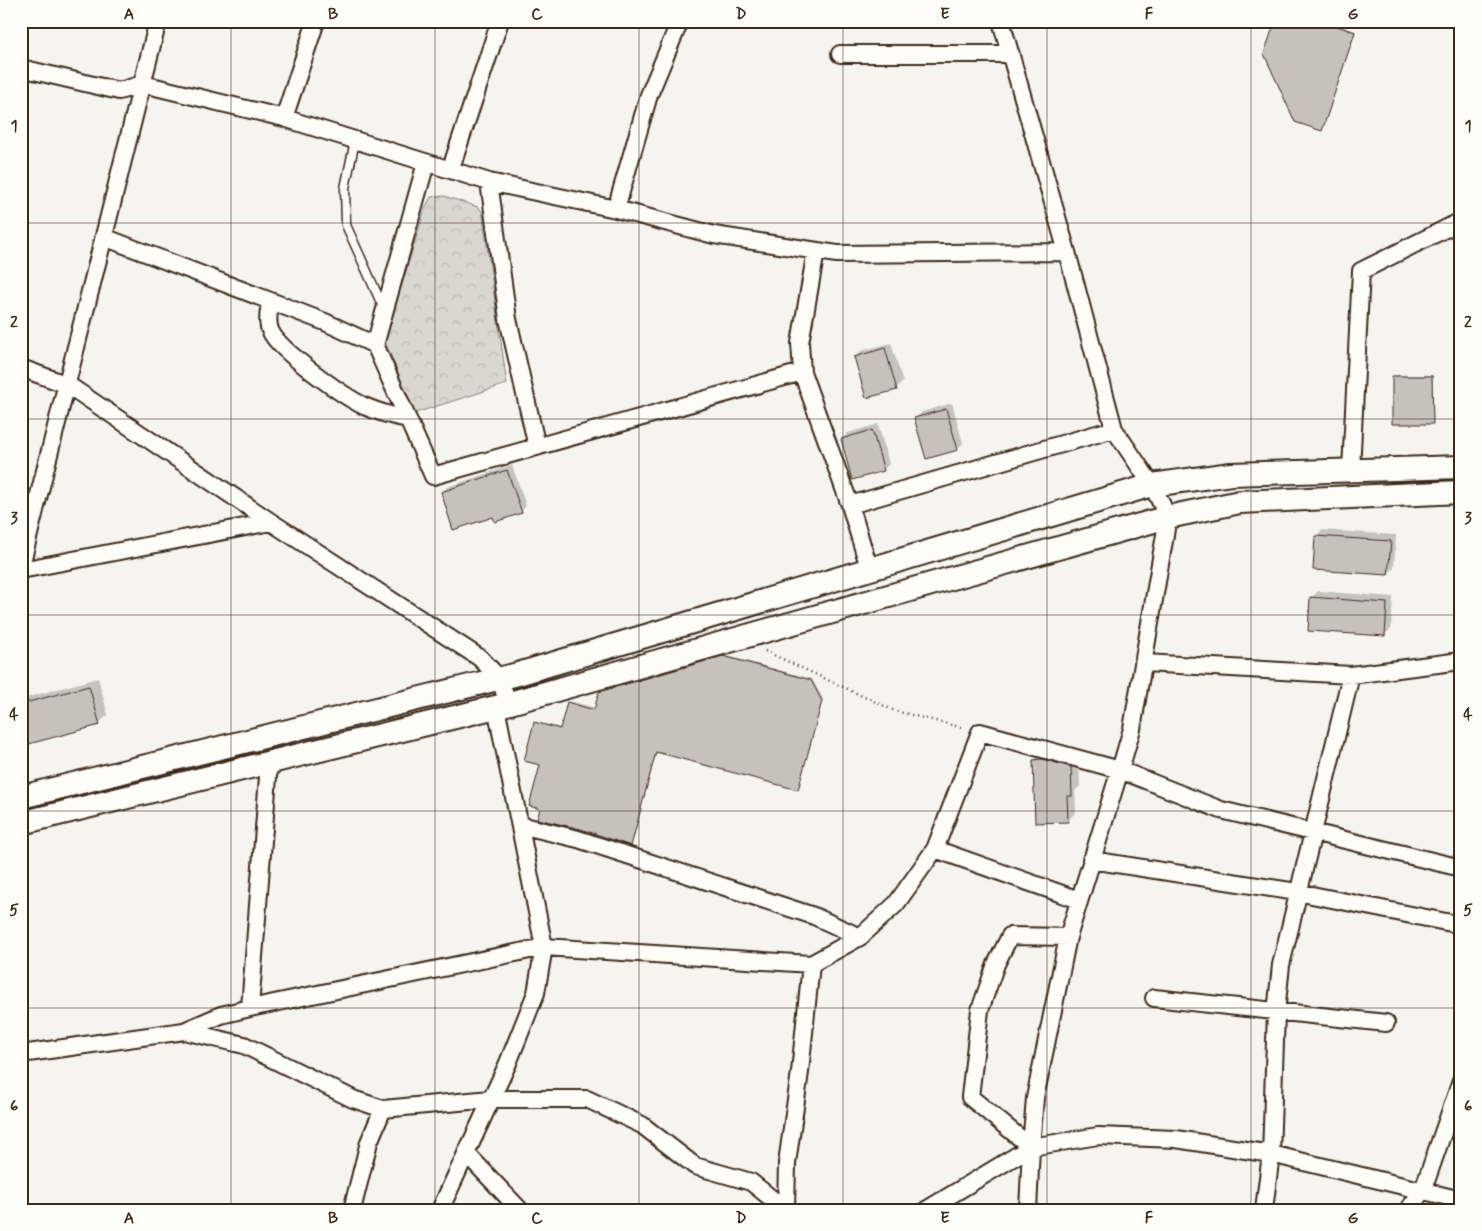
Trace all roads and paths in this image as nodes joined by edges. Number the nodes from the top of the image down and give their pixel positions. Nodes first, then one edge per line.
1 (158, 21) edge
2 (316, 21) edge
3 (500, 21) edge
4 (680, 21) edge
5 (1001, 21) edge
6 (840, 54) dead end
7 (1011, 54) junction
8 (21, 68) edge
9 (143, 84) junction
10 (284, 118) junction
11 (355, 141) junction
12 (426, 163) junction
13 (451, 168) junction
14 (489, 182) junction
15 (616, 209) junction
16 (1461, 221) edge
17 (104, 237) junction
18 (816, 251) junction
19 (1067, 252) junction
20 (270, 302) junction
21 (385, 311) junction
22 (375, 345) junction
23 (21, 368) edge
24 (802, 372) junction
25 (68, 384) junction
26 (408, 419) junction
27 (1114, 429) junction
28 (537, 447) junction
29 (1461, 467) edge
30 (1351, 470) junction
31 (1152, 485) junction
32 (1461, 492) edge
33 (850, 505) junction
34 (1168, 517) junction
35 (271, 522) junction
36 (21, 566) edge
37 (21, 570) edge
38 (870, 571) junction
39 (738, 638) junction
40 (1461, 661) edge
41 (1145, 663) junction
42 (1351, 675) junction
43 (500, 679) junction
44 (502, 706) junction
45 (980, 732) junction
46 (269, 764) junction
47 (1120, 770) junction
48 (21, 797) edge
49 (21, 823) edge
50 (520, 826) junction
51 (1312, 832) junction
52 (934, 848) junction
53 (1091, 860) junction
54 (1461, 868) edge
55 (1297, 892) junction
56 (1079, 900) junction
57 (1461, 925) edge
58 (860, 937) junction
59 (1068, 937) junction
60 (544, 947) junction
61 (810, 964) junction
62 (1154, 998) dead end
63 (250, 1008) junction
64 (1276, 1013) junction
65 (1386, 1023) dead end
66 (184, 1031) junction
67 (21, 1054) edge
68 (1461, 1081) edge
69 (491, 1099) junction
70 (383, 1110) junction
71 (1031, 1147) junction
72 (466, 1153) junction
73 (1271, 1154) junction
74 (1423, 1190) junction
75 (1461, 1200) edge
76 (352, 1210) edge
77 (440, 1210) edge
78 (520, 1210) edge
79 (786, 1210) edge
80 (926, 1210) edge
81 (1028, 1210) edge
82 (1264, 1210) edge
83 (1408, 1210) edge

1 - 9 street
2 - 10 street
3 - 13 street
4 - 15 street
5 - 7 street
6 - 7 street
7 - 19 street
8 - 9 street
9 - 10 street
9 - 17 street
10 - 11 street
11 - 12 street
11 - 21 lane
12 - 13 street
12 - 21 street
13 - 14 street
14 - 15 street
14 - 28 street
15 - 18 street
16 - 30 street
17 - 20 street
17 - 25 street
18 - 19 street
18 - 24 street
19 - 27 street
20 - 22 street
20 - 26 street
21 - 22 street
22 - 26 street
23 - 25 street
24 - 28 street
24 - 33 street
25 - 35 street
25 - 36 street
26 - 28 street
27 - 31 street
27 - 33 street
29 - 30 main road
30 - 31 main road
31 - 34 street
31 - 38 main road
32 - 34 main road
33 - 38 street
34 - 39 main road
34 - 41 street
35 - 37 street
35 - 43 street
38 - 43 main road
39 - 44 main road
39 - 45 path
40 - 42 street
41 - 42 street
41 - 47 street
42 - 51 street
43 - 44 street
43 - 48 main road
44 - 46 main road
44 - 50 street
45 - 47 street
45 - 52 street
46 - 49 main road
46 - 63 street
47 - 51 street
47 - 53 street
50 - 58 street
50 - 60 street
51 - 54 street
51 - 55 street
52 - 56 street
52 - 58 street
53 - 55 street
53 - 56 street
55 - 57 street
55 - 64 street
56 - 59 street
58 - 61 street
59 - 71 street
59 - 71 street
60 - 61 street
60 - 63 street
60 - 69 street
61 - 79 street
62 - 64 street
63 - 66 street
64 - 65 street
64 - 73 street
66 - 67 street
66 - 70 street
68 - 74 street
69 - 70 street
69 - 72 street
69 - 79 street
70 - 76 street
71 - 73 street
71 - 80 street
71 - 81 street
72 - 77 street
72 - 78 street
73 - 74 street
73 - 82 street
74 - 75 street
74 - 83 street

